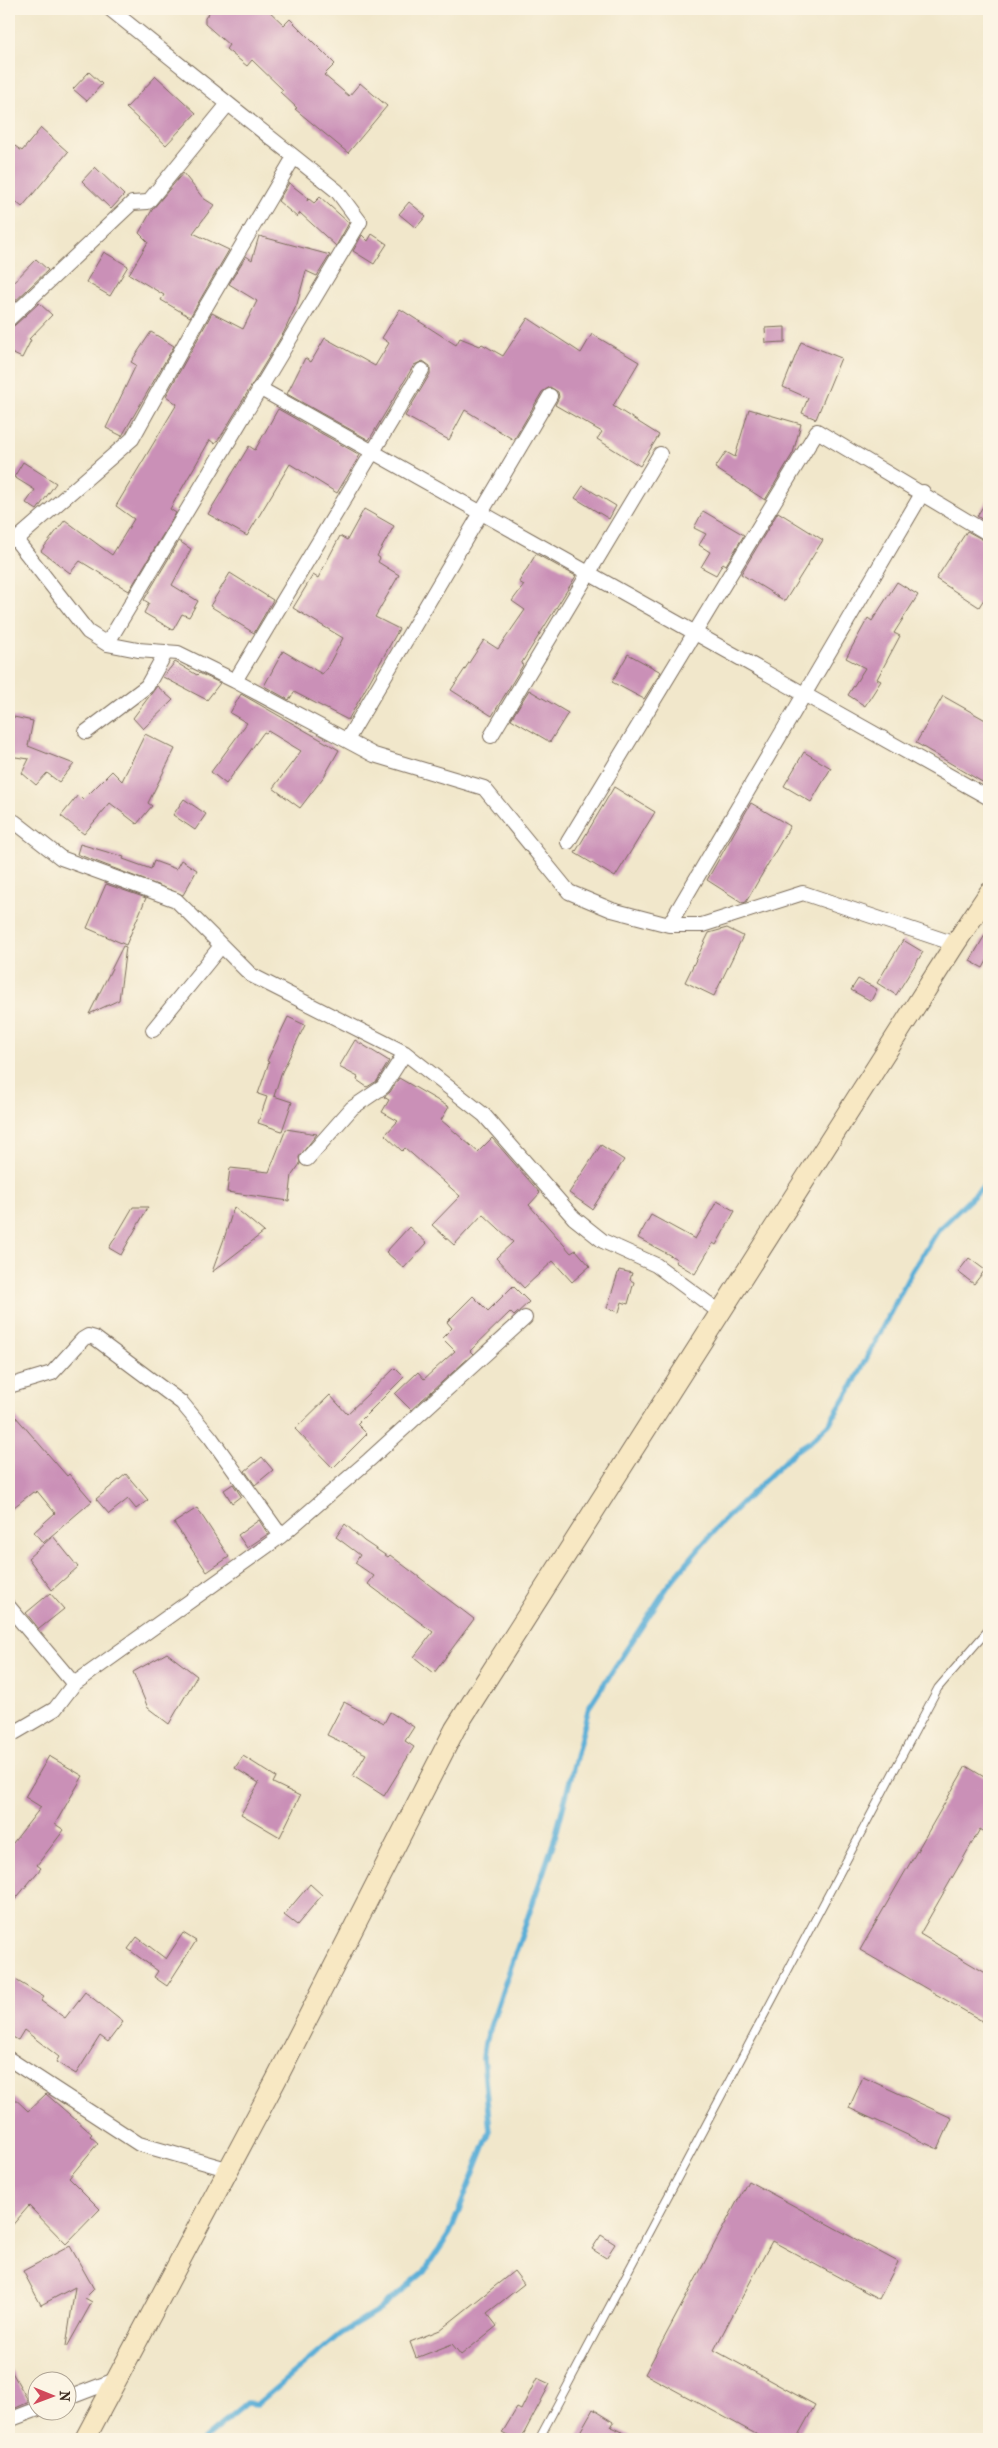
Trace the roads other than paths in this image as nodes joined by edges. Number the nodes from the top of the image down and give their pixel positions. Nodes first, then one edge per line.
1 (110, 9) edge
2 (228, 104) junction
3 (294, 157) junction
4 (9, 319) edge
5 (422, 370) dead end
6 (258, 388) junction
7 (550, 396) dead end
8 (373, 452) junction
9 (660, 454) dead end
10 (923, 492) junction
11 (481, 513) junction
12 (989, 534) edge
13 (13, 538) edge
14 (589, 573) junction
15 (695, 633) junction
16 (107, 644) junction
17 (166, 652) junction
18 (235, 680) junction
19 (804, 694) junction
20 (86, 732) dead end
21 (491, 736) dead end
22 (347, 740) junction
23 (989, 798) edge
24 (9, 820) edge
25 (568, 842) dead end
26 (989, 893) edge
27 (669, 925) junction
28 (955, 944) junction
29 (221, 946) junction
30 (153, 1030) dead end
31 (405, 1053) junction
32 (307, 1160) dead end
33 (721, 1313) junction
34 (524, 1318) dead end
35 (9, 1386) edge
36 (281, 1536) junction
37 (9, 1607) edge
38 (989, 1629) edge
39 (74, 1684) junction
40 (9, 1736) edge
41 (9, 2059) edge
42 (227, 2169) junction
43 (115, 2380) junction
44 (78, 2394) edge
45 (28, 2413) edge
46 (9, 2420) edge
47 (86, 2439) edge
48 (539, 2439) edge

1 - 2 street
2 - 3 street
2 - 4 street
3 - 6 street
3 - 13 street
5 - 8 street
6 - 8 street
6 - 16 street
7 - 11 street
8 - 11 street
8 - 18 street
9 - 14 street
10 - 12 street
10 - 15 street
10 - 19 street
11 - 14 street
11 - 22 street
13 - 16 street
14 - 15 street
14 - 21 street
15 - 19 street
15 - 25 street
16 - 17 street
17 - 18 street
17 - 20 street
18 - 22 street
19 - 23 street
19 - 27 street
22 - 27 street
24 - 29 street
26 - 28 main road
27 - 28 street
28 - 33 main road
29 - 30 street
29 - 31 street
31 - 32 street
31 - 33 street
33 - 42 main road
34 - 36 street
35 - 36 street
36 - 39 street
37 - 39 street
38 - 48 lane
39 - 40 street
41 - 42 street
42 - 43 main road
43 - 44 street
43 - 47 main road
45 - 46 street

